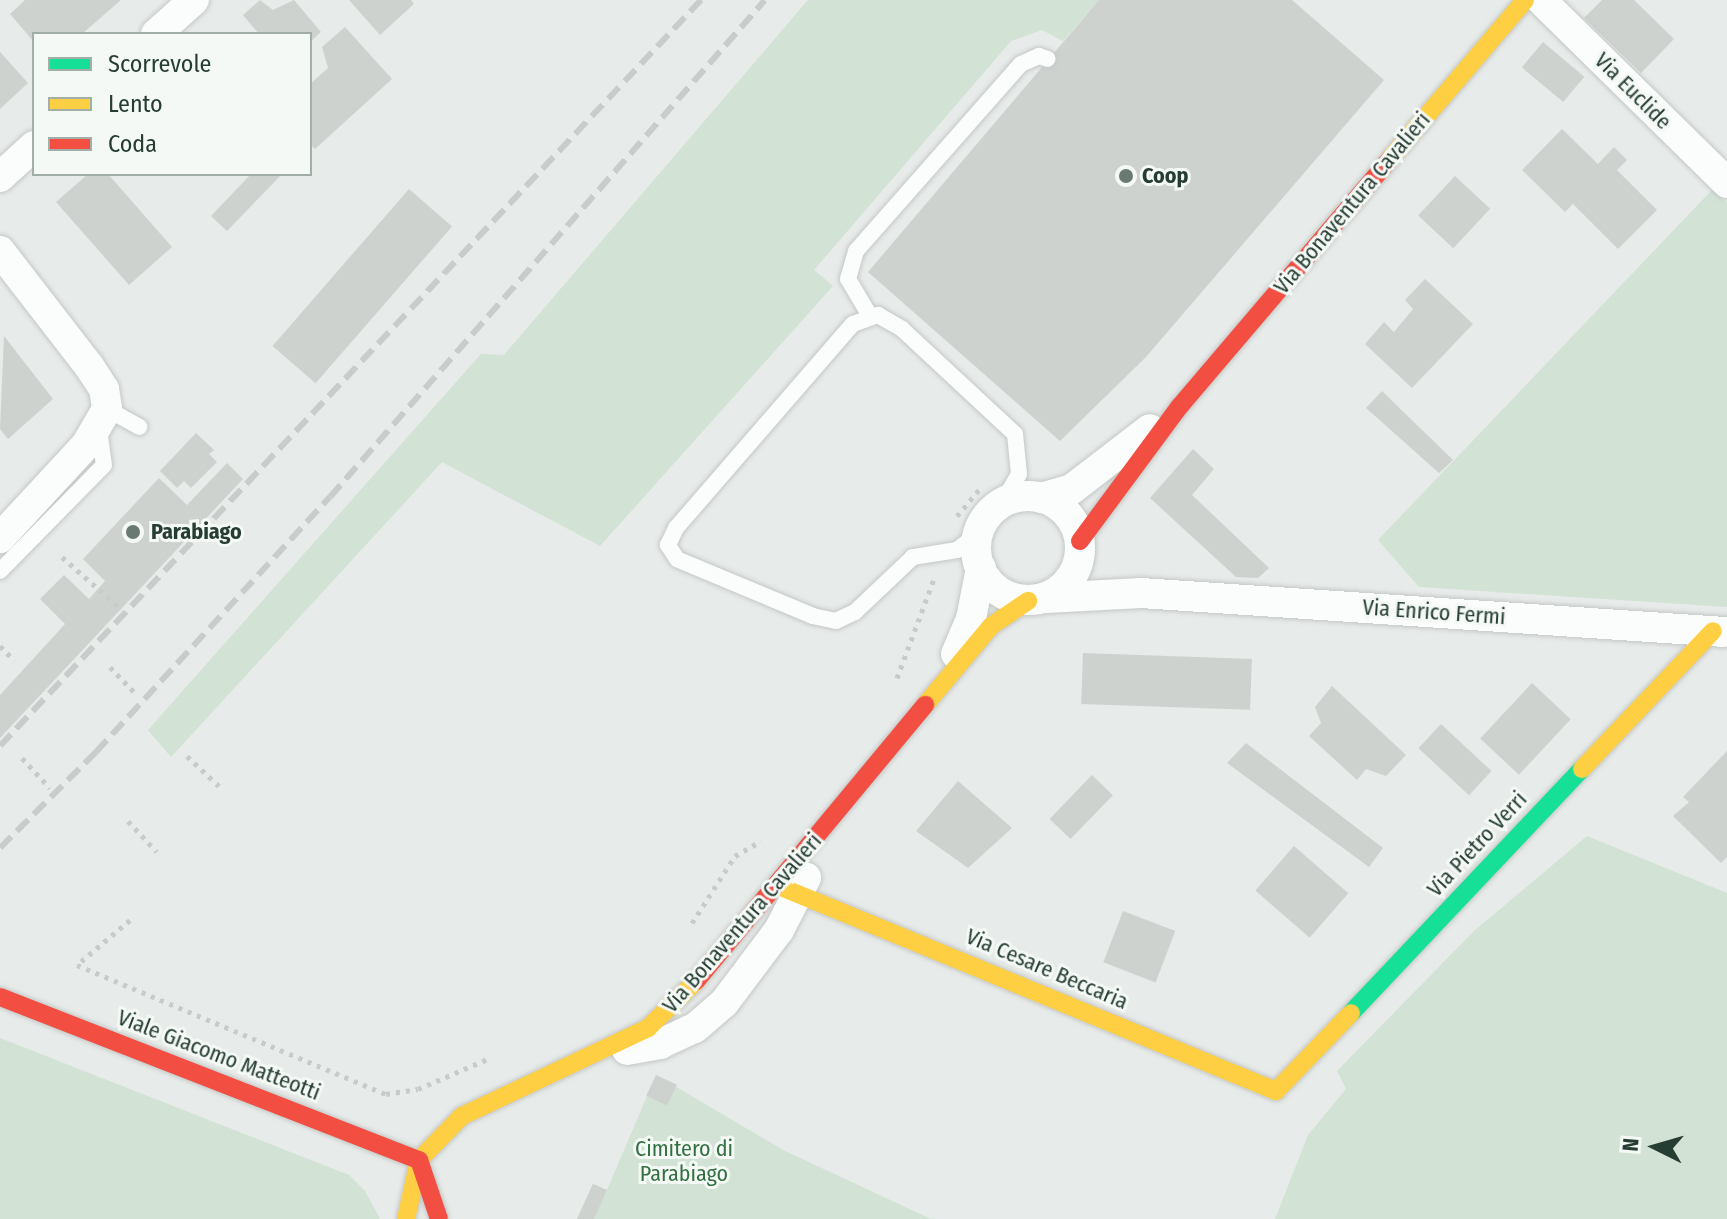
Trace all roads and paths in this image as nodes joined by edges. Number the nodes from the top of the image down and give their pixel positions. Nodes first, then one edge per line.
1 (194, 0) edge
2 (1525, 0) edge
3 (1541, 0) edge
4 (158, 32) edge
5 (1048, 59) dead end
6 (32, 148) edge
7 (0, 177) edge
8 (1726, 182) edge
9 (0, 251) edge
10 (870, 316) junction
11 (1180, 406) junction
12 (103, 419) junction
13 (139, 427) dead end
14 (1020, 458) junction
15 (1041, 498) junction
16 (1003, 502) junction
17 (978, 534) junction
18 (0, 538) edge
19 (1080, 545) junction
20 (936, 553) junction
21 (62, 557) dead end
22 (981, 568) junction
23 (0, 571) edge
24 (1141, 593) junction
25 (1037, 599) junction
26 (121, 609) dead end
27 (1720, 631) edge
28 (0, 646) edge
29 (14, 660) dead end
30 (110, 667) dead end
31 (938, 688) junction
32 (892, 690) dead end
33 (138, 696) dead end
34 (187, 756) dead end
35 (22, 758) dead end
36 (220, 787) dead end
37 (50, 788) dead end
38 (840, 808) joint
39 (128, 821) dead end
40 (770, 836) dead end
41 (157, 852) dead end
42 (787, 888) junction
43 (130, 920) dead end
44 (687, 932) dead end
45 (0, 997) edge
46 (501, 1054) dead end
47 (598, 1054) joint
48 (1276, 1091) joint
49 (419, 1160) junction
50 (406, 1219) edge
51 (439, 1219) edge

1 - 4 street
2 - 11 street, Via Bonaventura Cavalieri
3 - 8 street, Via Euclide
5 - 10 lane
6 - 7 street
9 - 12 street
10 - 14 lane
10 - 20 lane
11 - 15 street, Via Bonaventura Cavalieri
11 - 19 street, Via Bonaventura Cavalieri
12 - 13 lane
12 - 18 street
12 - 23 lane
14 - 16 lane
14 - 20 path
15 - 16 street, Via Bonaventura Cavalieri
15 - 19 street
16 - 17 street
17 - 20 lane
17 - 22 street, Via Bonaventura Cavalieri
19 - 24 street, Via Enrico Fermi
19 - 25 street, Via Bonaventura Cavalieri
20 - 32 path
21 - 26 path
22 - 25 street
22 - 31 street, Via Bonaventura Cavalieri
24 - 25 street, Via Enrico Fermi
24 - 27 street, Via Enrico Fermi
25 - 31 street, Via Bonaventura Cavalieri
27 - 48 street, Via Pietro Verri
28 - 29 path
30 - 33 path
31 - 38 street, Via Bonaventura Cavalieri
34 - 36 path
35 - 37 path
38 - 42 street, Via Bonaventura Cavalieri
39 - 41 path
40 - 44 path
42 - 47 street, Via Bonaventura Cavalieri
42 - 48 street, Via Cesare Beccaria
43 - 46 path
45 - 49 street, Viale Giacomo Matteotti
47 - 49 street, Via Bonaventura Cavalieri
49 - 50 street
49 - 51 street

